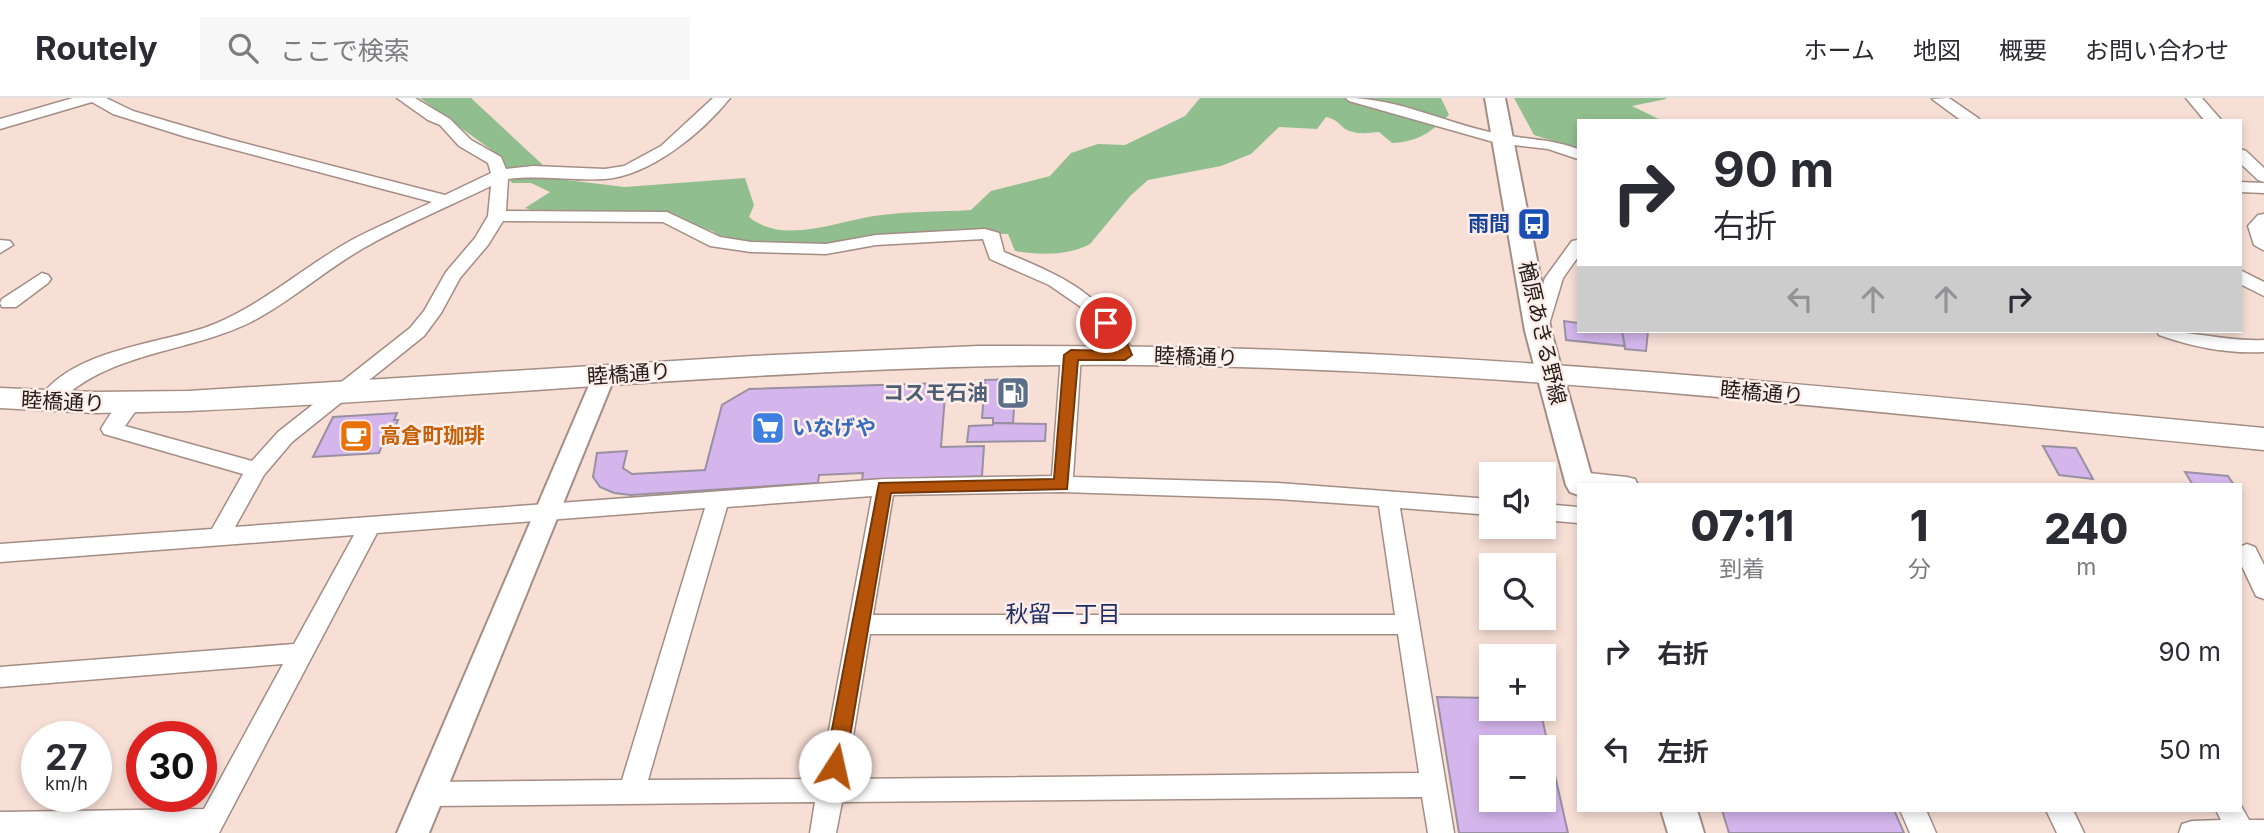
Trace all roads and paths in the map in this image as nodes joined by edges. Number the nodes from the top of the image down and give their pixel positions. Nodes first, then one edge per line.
1 (89, 98) edge
2 (97, 98) edge
3 (405, 98) edge
4 (722, 98) edge
5 (1353, 98) edge
6 (1495, 98) edge
7 (1938, 98) edge
8 (1953, 98) edge
9 (2194, 98) edge
10 (1970, 119) edge
11 (2212, 119) edge
12 (0, 124) edge
13 (1503, 140) junction
14 (1577, 154) edge
15 (2242, 156) edge
16 (500, 176) junction
17 (2264, 177) edge
18 (2242, 187) edge
19 (2264, 188) edge
20 (446, 201) junction
21 (497, 216) junction
22 (2264, 219) edge
23 (2242, 241) edge
24 (1577, 245) edge
25 (2263, 245) edge
26 (2242, 277) edge
27 (42, 279) dead end
28 (2264, 290) edge
29 (11, 295) edge
30 (1538, 331) junction
31 (2171, 333) edge
32 (2242, 333) edge
33 (2264, 346) edge
34 (1071, 355) junction
35 (1125, 355) junction
36 (604, 376) junction
37 (1549, 376) junction
38 (337, 393) junction
39 (0, 398) edge
40 (47, 402) junction
41 (130, 405) junction
42 (2264, 439) edge
43 (256, 470) junction
44 (1580, 482) edge
45 (1062, 484) junction
46 (884, 487) junction
47 (719, 498) junction
48 (1388, 498) junction
49 (1479, 506) edge
50 (547, 511) junction
51 (1556, 513) edge
52 (1577, 514) edge
53 (371, 524) junction
54 (220, 535) junction
55 (0, 553) edge
56 (2250, 555) edge
57 (2264, 590) edge
58 (1407, 624) junction
59 (860, 625) junction
60 (303, 653) junction
61 (0, 677) edge
62 (1434, 785) junction
63 (831, 790) junction
64 (632, 792) junction
65 (429, 794) junction
66 (1680, 812) edge
67 (1914, 812) edge
68 (2060, 812) edge
69 (2230, 812) edge
70 (0, 824) edge
71 (209, 827) edge
72 (2242, 832) edge
73 (2264, 832) edge
74 (413, 833) edge
75 (823, 833) edge
76 (1441, 833) edge
77 (1686, 833) edge
78 (1923, 833) edge
79 (2071, 833) edge
80 (2192, 833) edge

1 - 12 street
2 - 20 street
3 - 16 street
4 - 16 street
5 - 13 street
6 - 13 main road, 楢原あきる野線
7 - 8 street
7 - 10 street
9 - 11 street
13 - 14 street
13 - 30 main road, 楢原あきる野線
15 - 17 street
16 - 20 street
16 - 21 street
18 - 19 street
20 - 40 street
21 - 35 street
21 - 38 street
22 - 25 street
23 - 25 street
24 - 30 street
26 - 28 street
27 - 29 street
30 - 37 main road, 楢原あきる野線
31 - 33 street
32 - 33 street
34 - 35 main road, 睦橋通り
34 - 36 main road, 睦橋通り
34 - 45 street
35 - 37 main road, 睦橋通り
36 - 38 main road, 睦橋通り
36 - 50 street
37 - 42 main road, 睦橋通り
37 - 44 main road, 楢原あきる野線
38 - 41 main road, 睦橋通り
38 - 43 street
39 - 40 main road, 睦橋通り
40 - 41 main road, 睦橋通り
41 - 43 street
43 - 54 street
45 - 46 street
45 - 48 street
46 - 47 street
46 - 59 street
47 - 50 street
47 - 64 street
48 - 49 street
48 - 58 street
50 - 53 street
50 - 65 street
51 - 52 street
53 - 54 street
53 - 60 street
54 - 55 street
56 - 57 street
58 - 59 street
58 - 62 street
59 - 63 street
60 - 61 street
60 - 71 street
62 - 63 street
62 - 76 street
63 - 64 street
63 - 75 street
64 - 65 street
65 - 74 street
66 - 77 main road
67 - 78 street
68 - 79 street
69 - 72 street
70 - 71 street
72 - 73 street
72 - 80 street

